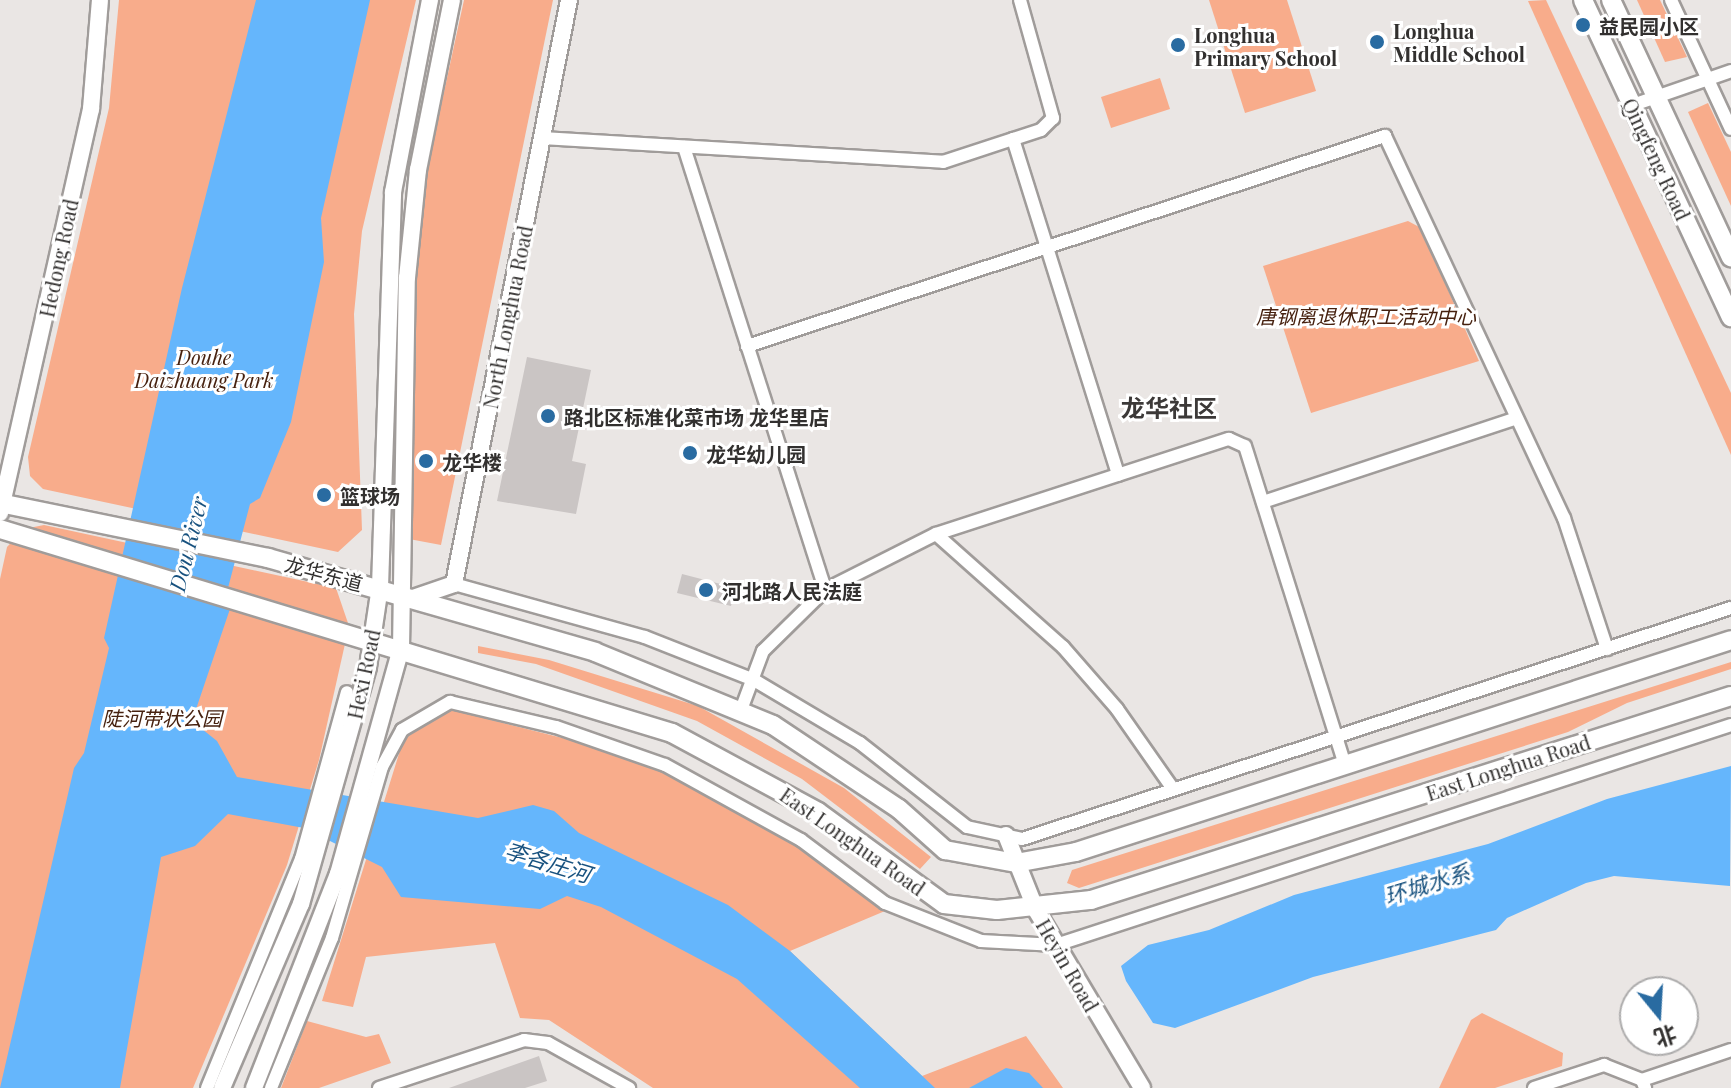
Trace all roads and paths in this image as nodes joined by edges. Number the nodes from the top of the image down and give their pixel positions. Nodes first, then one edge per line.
1 (100, 0) edge
2 (430, 0) edge
3 (452, 0) edge
4 (569, 0) edge
5 (1020, 0) edge
6 (1583, 0) edge
7 (1611, 0) edge
8 (1671, 0) edge
9 (1731, 71) edge
10 (1707, 79) junction
11 (1657, 97) junction
12 (1633, 105) junction
13 (1731, 129) edge
14 (542, 138) junction
15 (1013, 139) junction
16 (684, 147) junction
17 (1048, 248) junction
18 (1731, 257) edge
19 (1731, 317) edge
20 (747, 346) junction
21 (1514, 419) junction
22 (1118, 475) junction
23 (1263, 502) junction
24 (1, 506) edge
25 (0, 529) edge
26 (936, 534) junction
27 (454, 584) junction
28 (380, 587) junction
29 (825, 590) junction
30 (405, 600) junction
31 (1731, 608) edge
32 (372, 640) junction
33 (1731, 640) edge
34 (401, 649) junction
35 (1607, 649) junction
36 (754, 680) junction
37 (347, 692) dead end
38 (1731, 696) edge
39 (741, 710) junction
40 (1731, 725) edge
41 (1336, 738) junction
42 (1345, 765) junction
43 (333, 771) junction
44 (1173, 789) junction
45 (1006, 835) junction
46 (307, 860) junction
47 (1016, 863) junction
48 (345, 872) junction
49 (1036, 910) junction
50 (1056, 945) junction
51 (1731, 1050) edge
52 (1643, 1084) edge
53 (207, 1088) edge
54 (222, 1088) edge
55 (254, 1088) edge
56 (271, 1088) edge
57 (379, 1088) edge
58 (629, 1088) edge
59 (1142, 1088) edge
60 (1534, 1088) edge

1 - 24 main road, Hedong Road
2 - 28 main road, Hexi Road
3 - 30 main road, Hexi Road
4 - 14 main road, North Longhua Road
5 - 15 street
6 - 12 main road, Qingfeng Road
7 - 11 main road, Qingfeng Road
8 - 10 street
9 - 10 street
10 - 11 street
10 - 13 street
11 - 12 street
11 - 18 main road, Qingfeng Road
12 - 19 main road, Qingfeng Road
14 - 16 street
14 - 27 main road, North Longhua Road
15 - 16 street
15 - 17 street
16 - 20 street
17 - 20 street
17 - 21 street
17 - 22 street
20 - 29 street
21 - 23 street
21 - 35 street
22 - 23 street
22 - 26 street
23 - 41 street
24 - 28 main road, 龙华东道
25 - 32 main road, East Longhua Road
26 - 29 street
26 - 44 street
27 - 30 main road
27 - 36 street
28 - 30 main road
28 - 32 main road, Hexi Road
29 - 36 street
30 - 34 main road, Hexi Road
30 - 39 main road
31 - 35 street
32 - 34 main road, East Longhua Road
32 - 43 main road, Hexi Road
33 - 42 main road
34 - 48 main road, Hexi Road
34 - 49 main road, East Longhua Road
35 - 41 street
36 - 39 street
36 - 45 street
37 - 43 street
38 - 49 main road, East Longhua Road
39 - 47 main road
40 - 50 street
41 - 42 street
41 - 44 street
42 - 47 main road
43 - 46 main road, Hexi Road
44 - 45 street
45 - 47 main road, Heyin Road
46 - 53 street
46 - 54 main road, Hexi Road
47 - 49 main road, Heyin Road
48 - 50 street
48 - 55 main road, Hexi Road
48 - 56 street
49 - 50 main road, Heyin Road
50 - 59 main road, Heyin Road
51 - 52 street
52 - 60 street
57 - 58 street

